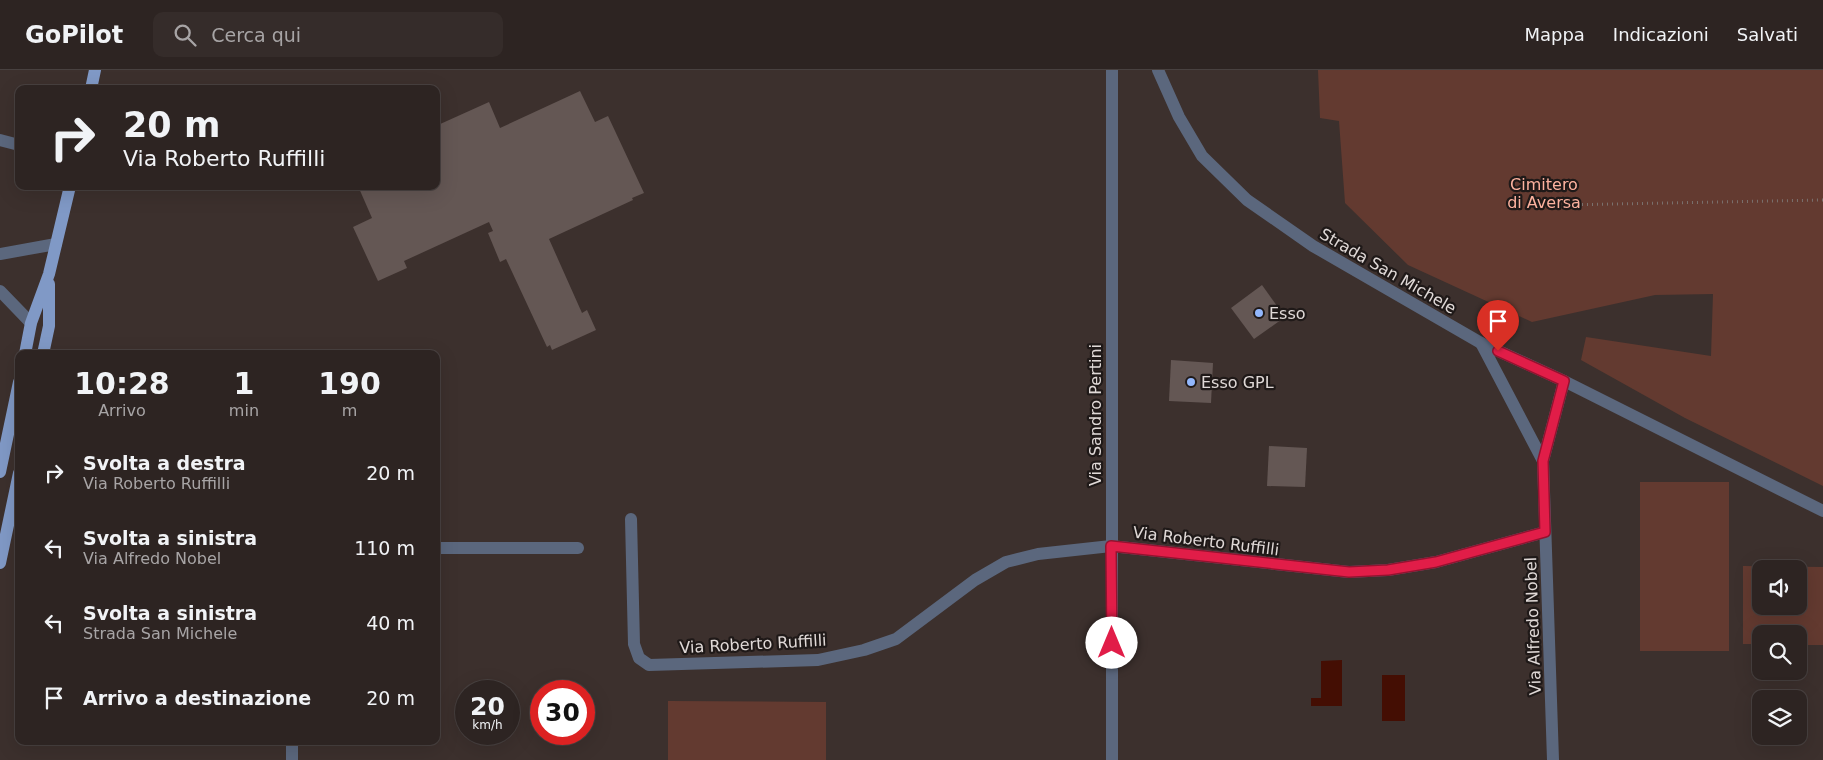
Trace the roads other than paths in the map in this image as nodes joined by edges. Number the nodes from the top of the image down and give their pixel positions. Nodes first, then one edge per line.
1 (95, 70) edge
2 (1112, 70) edge
3 (1158, 70) edge
4 (92, 85) edge
5 (0, 140) edge
6 (15, 144) edge
7 (69, 190) edge
8 (56, 244) junction
9 (0, 254) edge
10 (50, 274) junction
11 (0, 291) edge
12 (31, 323) junction
13 (1481, 343) junction
14 (26, 350) edge
15 (44, 350) edge
16 (1564, 381) junction
17 (15, 401) edge
18 (1543, 461) junction
19 (0, 472) edge
20 (15, 492) edge
21 (1823, 510) edge
22 (632, 519) dead end
23 (1545, 532) junction
24 (1111, 546) junction
25 (440, 548) edge
26 (578, 548) dead end
27 (0, 563) edge
28 (292, 745) edge
29 (292, 760) edge
30 (1112, 760) edge
31 (1553, 760) edge

1 - 4 main road
2 - 24 street, Via Sandro Pertini
3 - 13 street, Strada San Michele
5 - 6 street
7 - 8 main road
8 - 9 street
8 - 10 main road
10 - 12 main road
10 - 15 main road
11 - 12 street
12 - 14 main road
13 - 16 street, Strada San Michele
13 - 18 street, Via Alfredo Nobel
16 - 18 street, Via Alfredo Nobel
16 - 21 street, Strada San Michele
17 - 19 main road
18 - 23 street, Via Alfredo Nobel
20 - 27 main road
22 - 24 street, Via Roberto Ruffilli
23 - 24 street, Via Roberto Ruffilli
23 - 31 street, Via Alfredo Nobel
24 - 30 street, Via Sandro Pertini
25 - 26 street
28 - 29 street

